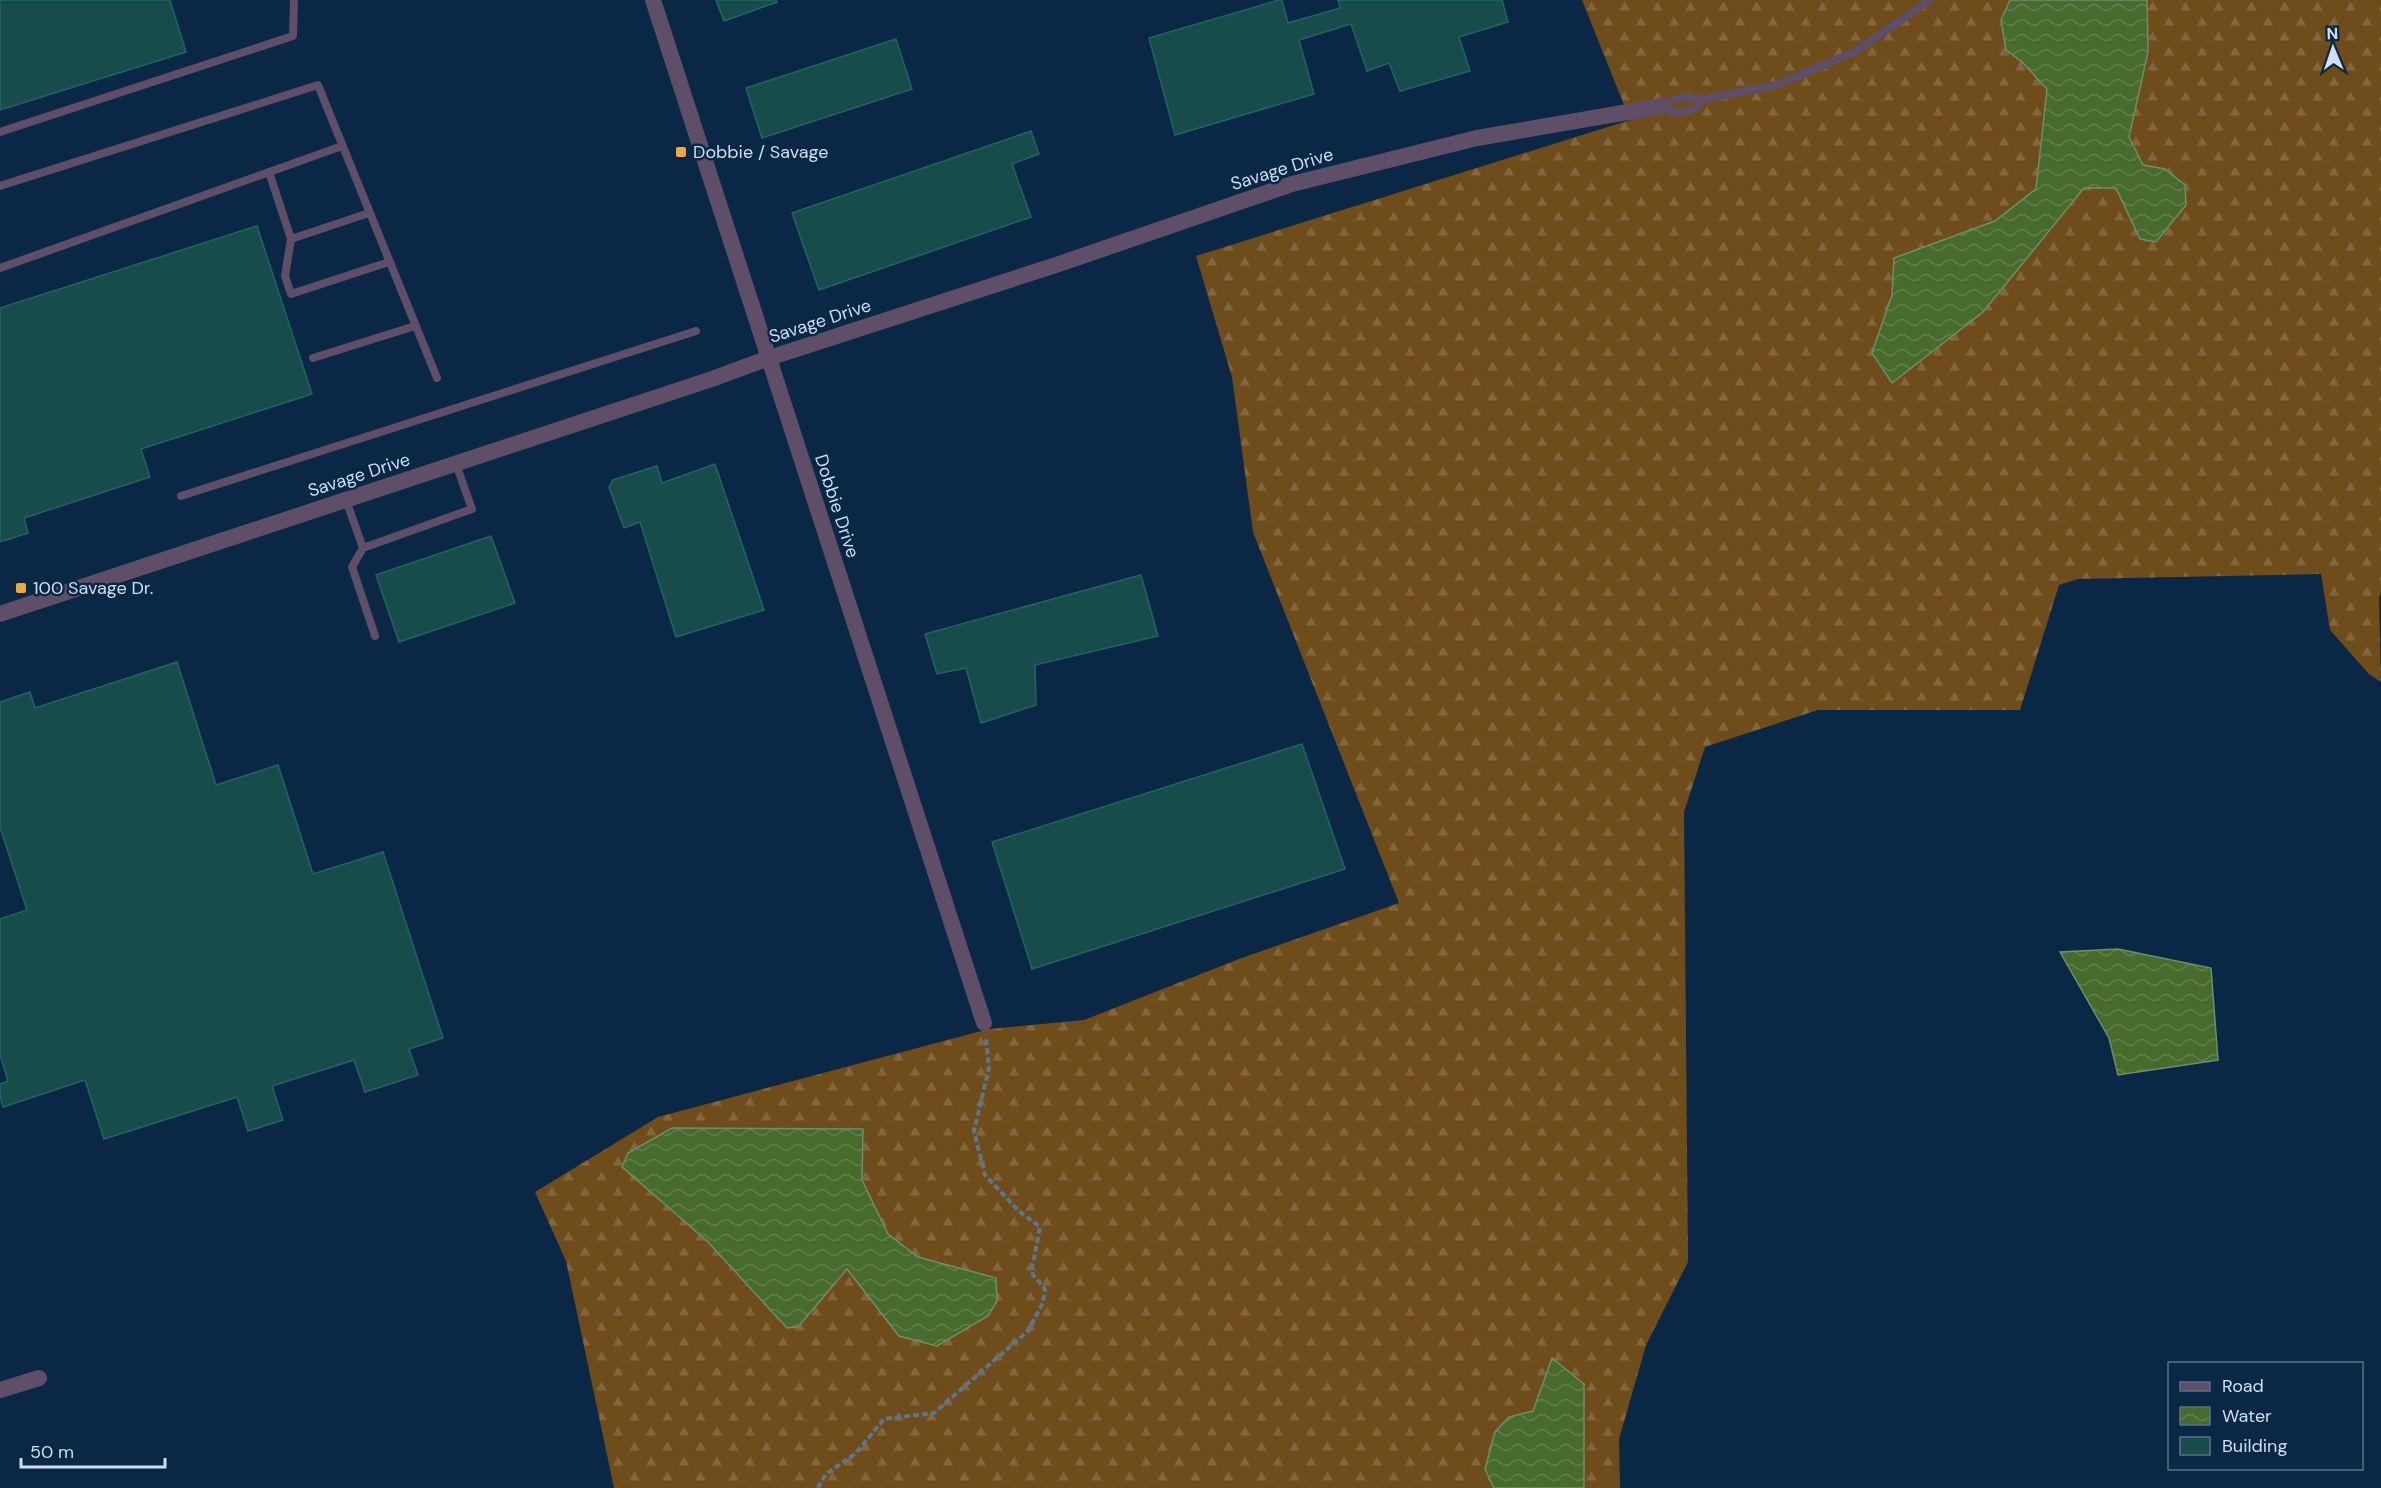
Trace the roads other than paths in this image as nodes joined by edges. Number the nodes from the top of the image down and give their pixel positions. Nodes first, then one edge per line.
1 (294, 0) edge
2 (653, 0) edge
3 (1930, 0) edge
4 (1701, 100) junction
5 (1663, 106) junction
6 (0, 132) edge
7 (342, 146) junction
8 (269, 172) junction
9 (0, 186) edge
10 (369, 213) junction
11 (291, 239) junction
12 (389, 262) junction
13 (0, 268) edge
14 (415, 326) junction
15 (696, 331) dead end
16 (313, 358) dead end
17 (769, 358) junction
18 (437, 378) dead end
19 (456, 464) junction
20 (181, 496) dead end
21 (346, 500) junction
22 (363, 548) junction
23 (0, 614) edge
24 (375, 636) dead end
25 (984, 1023) road end
26 (39, 1378) dead end
27 (0, 1390) edge

1 - 6 lane
2 - 17 street, Dobbie Drive
3 - 4 lane, Savage Drive
4 - 5 lane, Savage Drive
4 - 5 lane, Savage Drive
5 - 17 street, Savage Drive
7 - 8 lane
7 - 9 lane
7 - 10 lane
8 - 11 lane
8 - 13 lane
10 - 11 lane
10 - 12 lane
11 - 12 lane
12 - 14 lane
14 - 16 lane
14 - 18 lane
15 - 20 lane
17 - 19 street, Savage Drive
17 - 25 street, Dobbie Drive
19 - 21 street, Savage Drive
19 - 22 lane
21 - 22 lane
21 - 23 street, Savage Drive
22 - 24 lane
26 - 27 street

